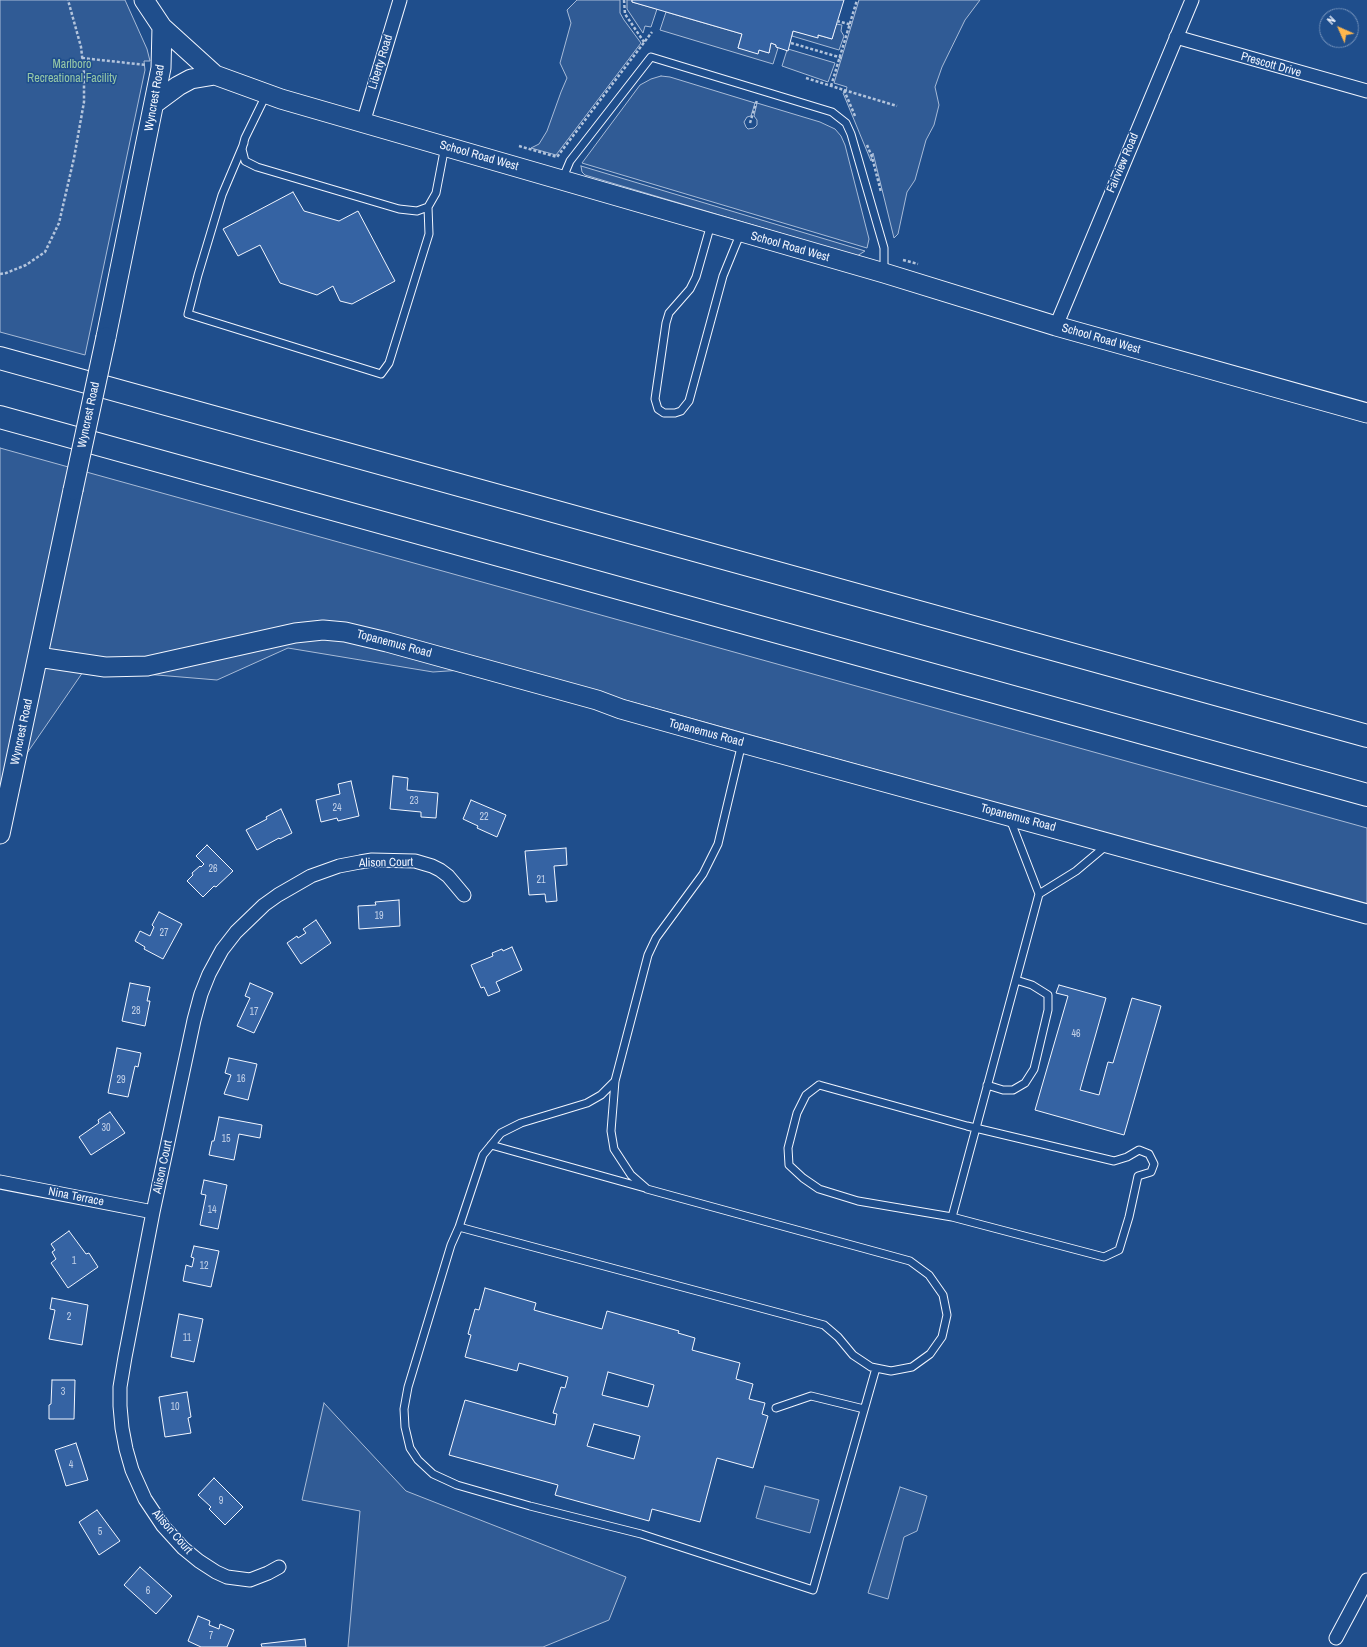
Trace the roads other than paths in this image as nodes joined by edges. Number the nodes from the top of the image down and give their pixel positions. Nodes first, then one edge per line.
1 (144, 0) edge
2 (400, 0) edge
3 (1192, 0) edge
4 (162, 28) junction
5 (1176, 37) junction
6 (215, 75) junction
7 (1367, 91) edge
8 (267, 93) junction
9 (155, 103) junction
10 (363, 123) junction
11 (244, 143) junction
12 (445, 146) junction
13 (562, 180) junction
14 (428, 207) junction
15 (712, 224) junction
16 (741, 232) junction
17 (884, 274) junction
18 (1056, 326) junction
19 (0, 358) edge
20 (1367, 413) edge
21 (0, 416) edge
22 (38, 657) junction
23 (1367, 736) edge
24 (742, 743) junction
25 (1367, 795) edge
26 (1008, 815) junction
27 (0, 834) edge
28 (1109, 843) junction
29 (1039, 894) junction
30 (464, 895) dead end
31 (1367, 914) edge
32 (1016, 980) junction
33 (615, 1081) junction
34 (987, 1085) junction
35 (976, 1128) junction
36 (491, 1145) junction
37 (0, 1182) edge
38 (647, 1189) junction
39 (153, 1212) junction
40 (952, 1217) junction
41 (459, 1227) junction
42 (876, 1368) junction
43 (776, 1408) dead end
44 (864, 1410) junction
45 (279, 1567) dead end
46 (1367, 1580) edge
47 (1336, 1638) dead end

1 - 4 street
2 - 10 street, Liberty Road
3 - 5 street, Fairview Road
4 - 6 street, School Road West
4 - 9 street, Wyncrest Road
5 - 7 street, Prescott Drive
5 - 18 street, Fairview Road
6 - 8 street, School Road West
6 - 9 street, School Road West
8 - 10 street, School Road West
8 - 11 lane
9 - 22 street, Wyncrest Road, bridge
10 - 12 street, School Road West
11 - 14 lane
11 - 14 lane
12 - 13 street, School Road West
12 - 14 lane
13 - 15 street, School Road West
13 - 17 lane
15 - 16 street, School Road West
15 - 16 lane
16 - 17 street, School Road West
17 - 18 street, School Road West
18 - 20 street, School Road West
19 - 23 highway
21 - 25 highway
22 - 24 street, Topanemus Road
22 - 27 street, Wyncrest Road
24 - 26 street, Topanemus Road
24 - 33 lane
26 - 28 street, Topanemus Road
26 - 29 lane
28 - 29 lane
28 - 31 street, Topanemus Road
29 - 32 lane
30 - 39 street, Alison Court
32 - 34 lane
32 - 34 lane
33 - 36 lane
33 - 38 lane
34 - 35 lane
35 - 40 lane
35 - 40 lane
35 - 40 lane
36 - 38 lane
36 - 41 lane
37 - 39 street, Nina Terrace
38 - 42 lane
39 - 45 street, Alison Court
41 - 42 lane
41 - 44 lane
42 - 44 lane
43 - 44 lane
46 - 47 street

